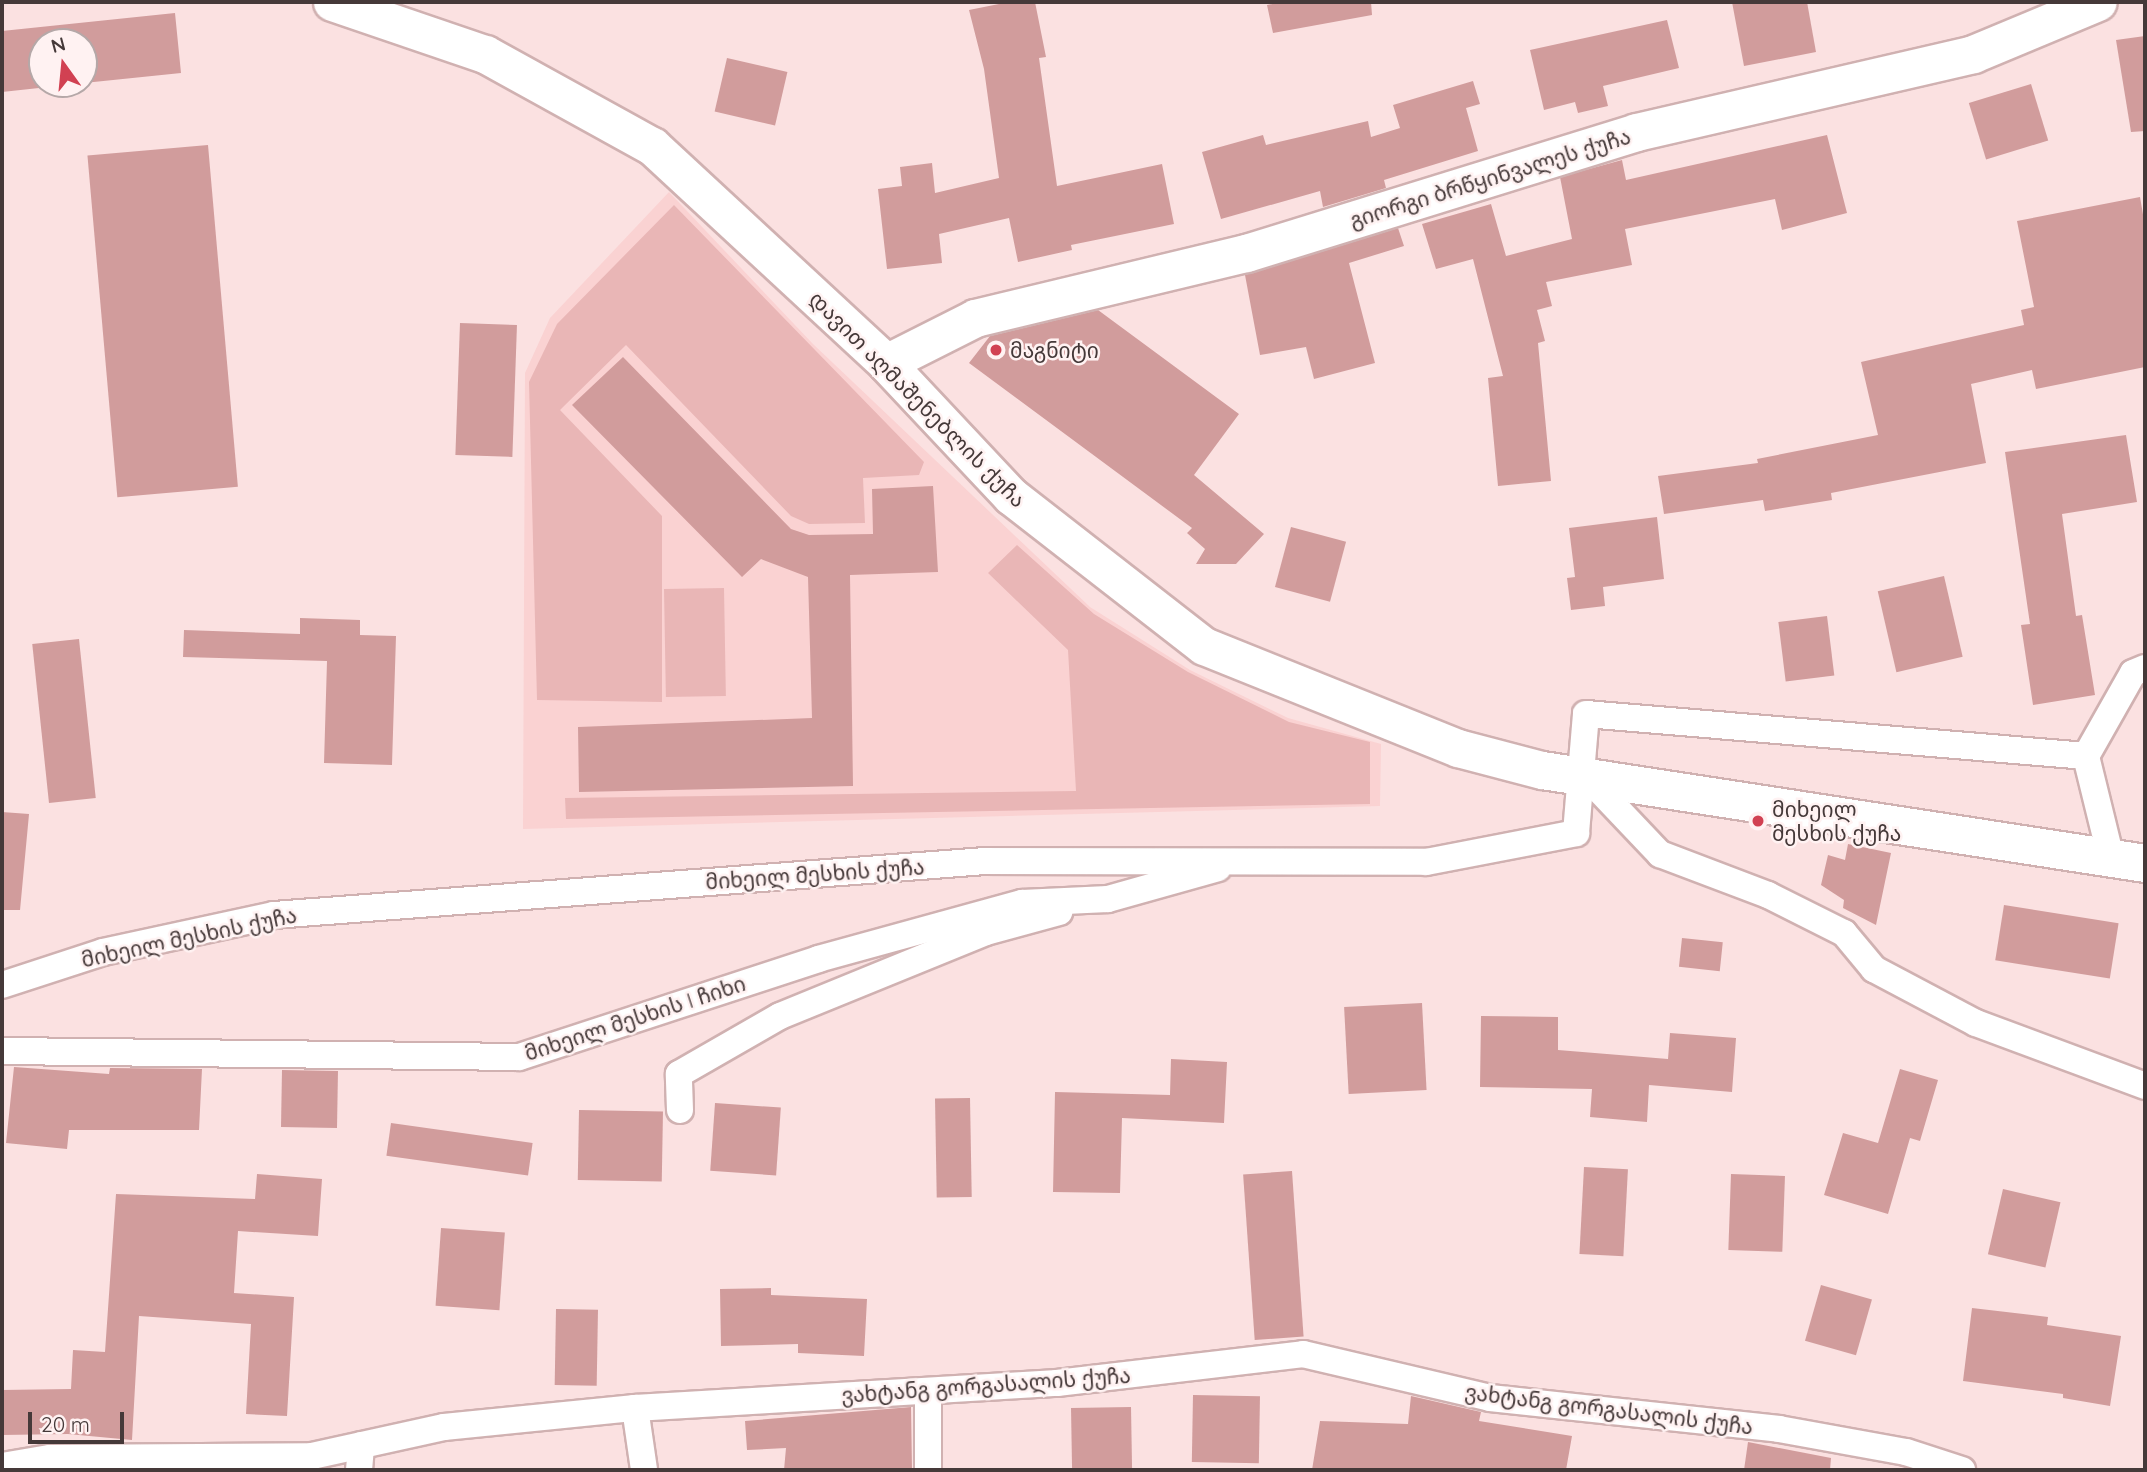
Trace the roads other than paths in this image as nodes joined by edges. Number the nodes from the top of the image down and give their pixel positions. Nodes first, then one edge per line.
1 (332, 2) edge
2 (2098, 2) edge
3 (886, 363) junction
4 (2145, 668) edge
5 (2086, 756) junction
6 (1583, 774) junction
7 (1251, 859) junction
8 (2128, 861) edge
9 (1108, 899) junction
10 (2, 985) edge
11 (2, 1051) edge
12 (2145, 1086) edge
13 (680, 1110) dead end
14 (928, 1391) junction
15 (635, 1408) junction
16 (360, 1458) edge
17 (2, 1466) edge
18 (644, 1470) edge
19 (929, 1470) edge
20 (1962, 1470) edge

1 - 3 street, დავით აღმაშენებლის ქუჩა
2 - 3 street, გიორგი ბრწყინვალეს ქუჩა
3 - 6 street, დავით აღმაშენებლის ქუჩა
4 - 5 street
5 - 6 street
5 - 8 street
6 - 7 street, მიხეილ მესხის ქუჩა
6 - 8 street, დავით აღმაშენებლის ქუჩა
6 - 12 street
7 - 9 street, მიხეილ მესხის I ჩიხი
7 - 10 street, მიხეილ მესხის ქუჩა
9 - 11 street, მიხეილ მესხის I ჩიხი
9 - 13 street
14 - 15 street, ვახტანგ გორგასალის ქუჩა
14 - 19 street
14 - 20 street, ვახტანგ გორგასალის ქუჩა
15 - 16 street, ვახტანგ გორგასალის ქუჩა
15 - 18 street
16 - 17 street, ვახტანგ გორგასალის ქუჩა

